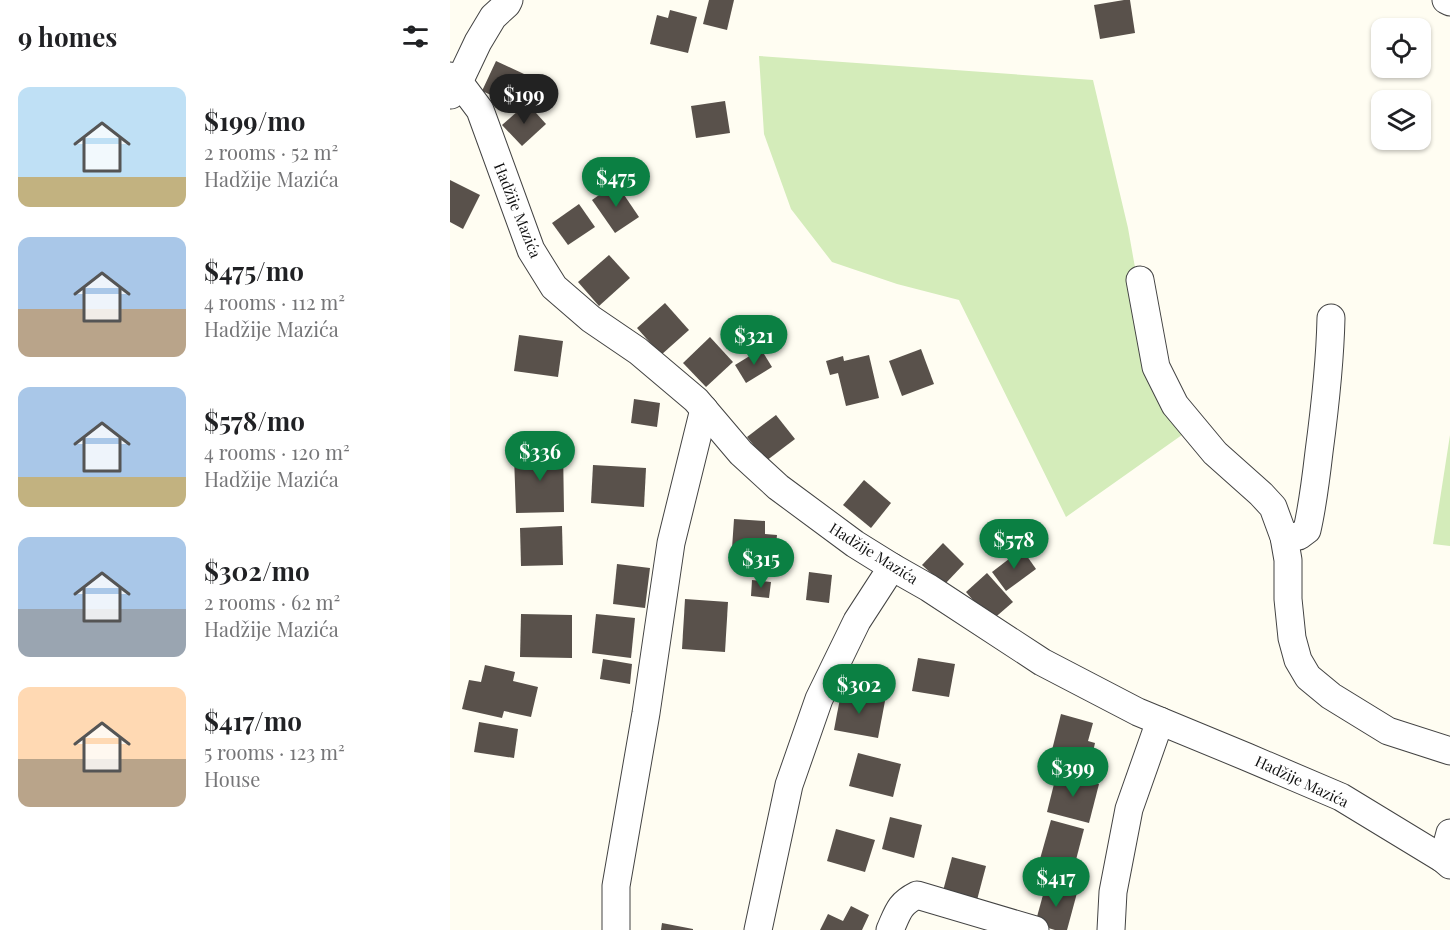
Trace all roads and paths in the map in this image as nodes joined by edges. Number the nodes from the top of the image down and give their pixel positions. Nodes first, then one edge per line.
1 (509, 0) edge
2 (453, 85) edge
3 (1140, 280) dead end
4 (1331, 318) dead end
5 (704, 409) junction
6 (1284, 537) junction
7 (892, 567) junction
8 (1160, 721) junction
9 (1450, 751) edge
10 (1450, 833) edge
11 (1446, 862) edge
12 (616, 930) edge
13 (758, 930) edge
14 (890, 930) edge
15 (1035, 930) edge
16 (1111, 930) edge

1 - 2 street
2 - 5 street, Hadžije Mazića
3 - 6 street
4 - 6 street
5 - 7 street, Hadžije Mazića
5 - 12 street
6 - 9 street
7 - 8 street, Hadžije Mazića
7 - 13 street
8 - 11 street, Hadžije Mazića
8 - 16 street
10 - 11 street
14 - 15 street

